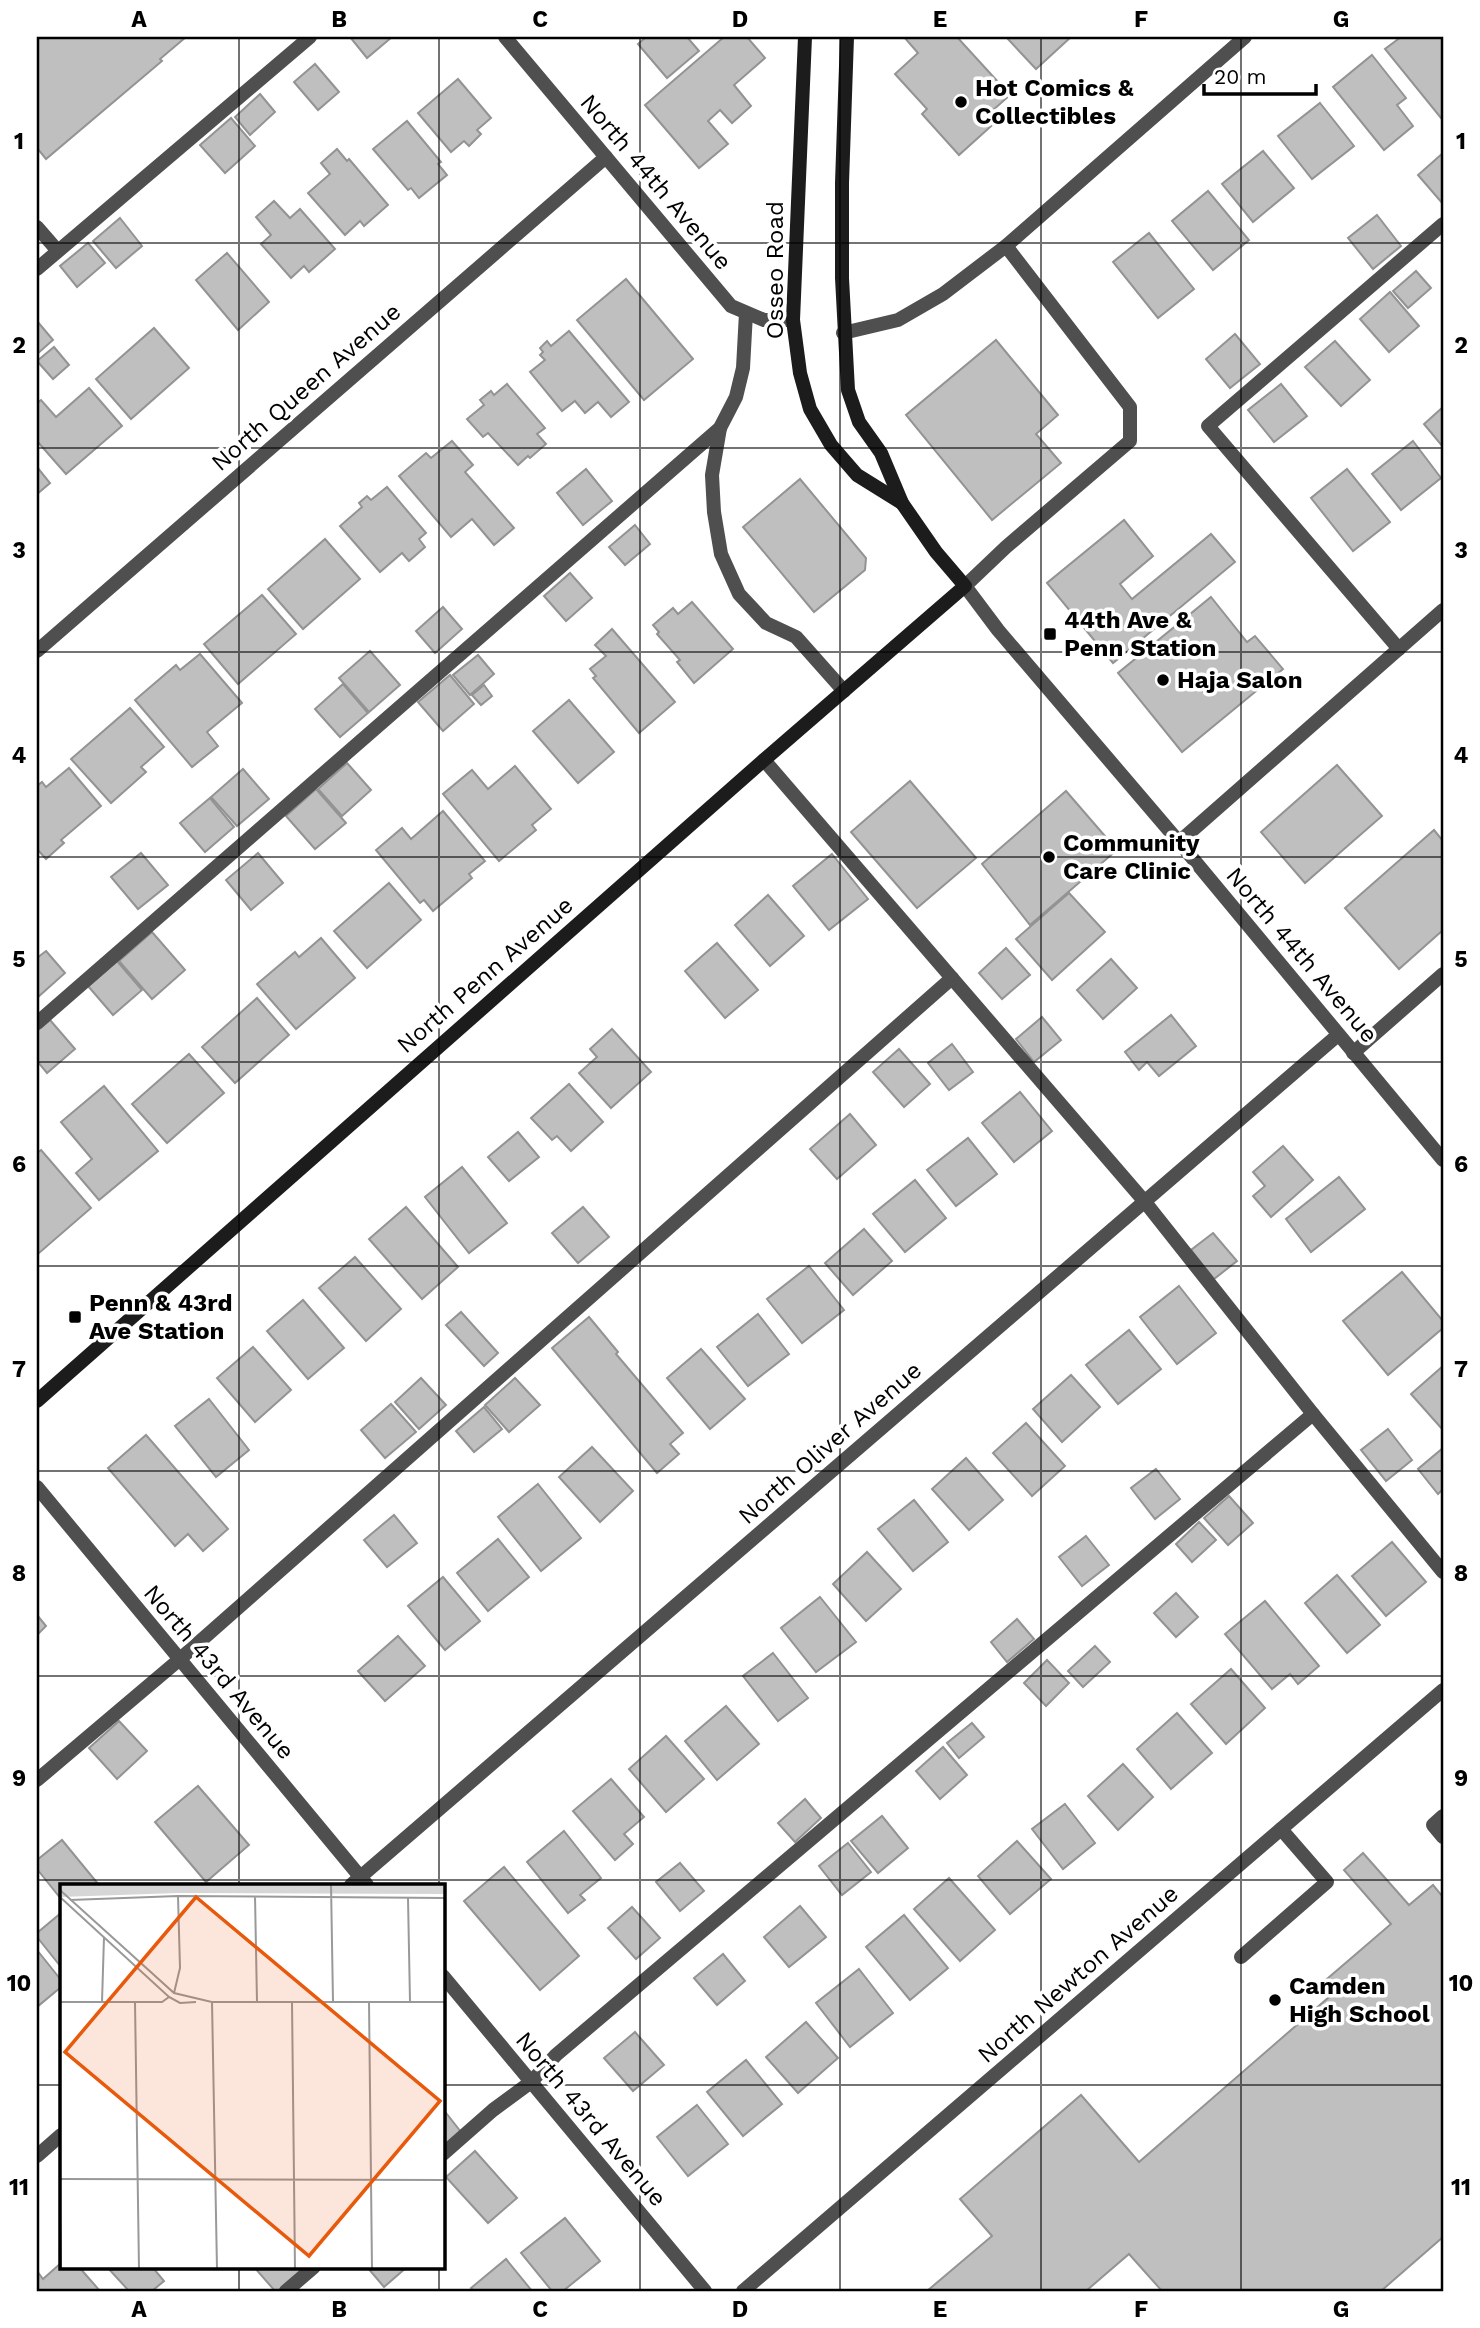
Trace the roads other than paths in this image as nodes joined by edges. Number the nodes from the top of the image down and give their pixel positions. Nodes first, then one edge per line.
1 (310, 37) edge
2 (505, 37) edge
3 (805, 37) edge
4 (847, 37) edge
5 (1245, 37) edge
6 (606, 157) junction
7 (1443, 224) edge
8 (37, 227) edge
9 (1006, 246) junction
10 (57, 250) junction
11 (37, 269) edge
12 (746, 313) junction
13 (793, 320) junction
14 (843, 333) junction
15 (720, 428) junction
16 (902, 503) junction
17 (965, 586) junction
18 (1443, 610) edge
19 (1399, 649) junction
20 (37, 651) edge
21 (844, 691) junction
22 (764, 760) junction
23 (1179, 842) junction
24 (1443, 974) edge
25 (952, 978) junction
26 (37, 1023) edge
27 (1338, 1035) junction
28 (1353, 1053) junction
29 (1443, 1160) edge
30 (1144, 1202) junction
31 (37, 1401) edge
32 (1313, 1414) junction
33 (37, 1487) edge
34 (1443, 1572) edge
35 (180, 1658) junction
36 (1443, 1690) edge
37 (37, 1780) edge
38 (1443, 1816) edge
39 (1281, 1829) junction
40 (1443, 1838) edge
41 (359, 1883) edge
42 (1241, 1956) dead end
43 (444, 1977) edge
44 (531, 2082) junction
45 (60, 2136) edge
46 (444, 2153) edge
47 (37, 2157) edge
48 (313, 2268) edge
49 (286, 2291) edge
50 (705, 2291) edge
51 (743, 2291) edge

1 - 10 street
2 - 6 street, North 44th Avenue
3 - 13 main road, Osseo Road
4 - 14 main road, Osseo Road
5 - 9 street
6 - 12 street, North 44th Avenue
6 - 20 street, North Queen Avenue
7 - 19 street
8 - 10 street
9 - 14 street
9 - 17 street
10 - 11 street
12 - 13 street, North 44th Avenue
12 - 15 street
13 - 16 main road, Osseo Road
14 - 16 main road, Osseo Road
15 - 21 street
15 - 26 street
16 - 17 main road, Osseo Road
17 - 21 main road, North Penn Avenue
17 - 23 street, North 44th Avenue
18 - 19 street
19 - 23 street
21 - 22 main road, North Penn Avenue
22 - 25 street
22 - 31 main road, North Penn Avenue
23 - 27 street, North 44th Avenue
24 - 28 street
25 - 30 street
25 - 35 street
27 - 28 street, North 44th Avenue
27 - 30 street, North Oliver Avenue
28 - 29 street, North 44th Avenue
30 - 32 street
30 - 41 street, North Oliver Avenue
32 - 34 street
32 - 44 street
33 - 35 street, North 43rd Avenue
35 - 37 street
35 - 41 street, North 43rd Avenue
36 - 39 street, North Newton Avenue
38 - 40 street
39 - 42 street
39 - 51 street, North Newton Avenue
43 - 44 street, North 43rd Avenue
44 - 46 street
44 - 50 street, North 43rd Avenue
45 - 47 street
48 - 49 street

